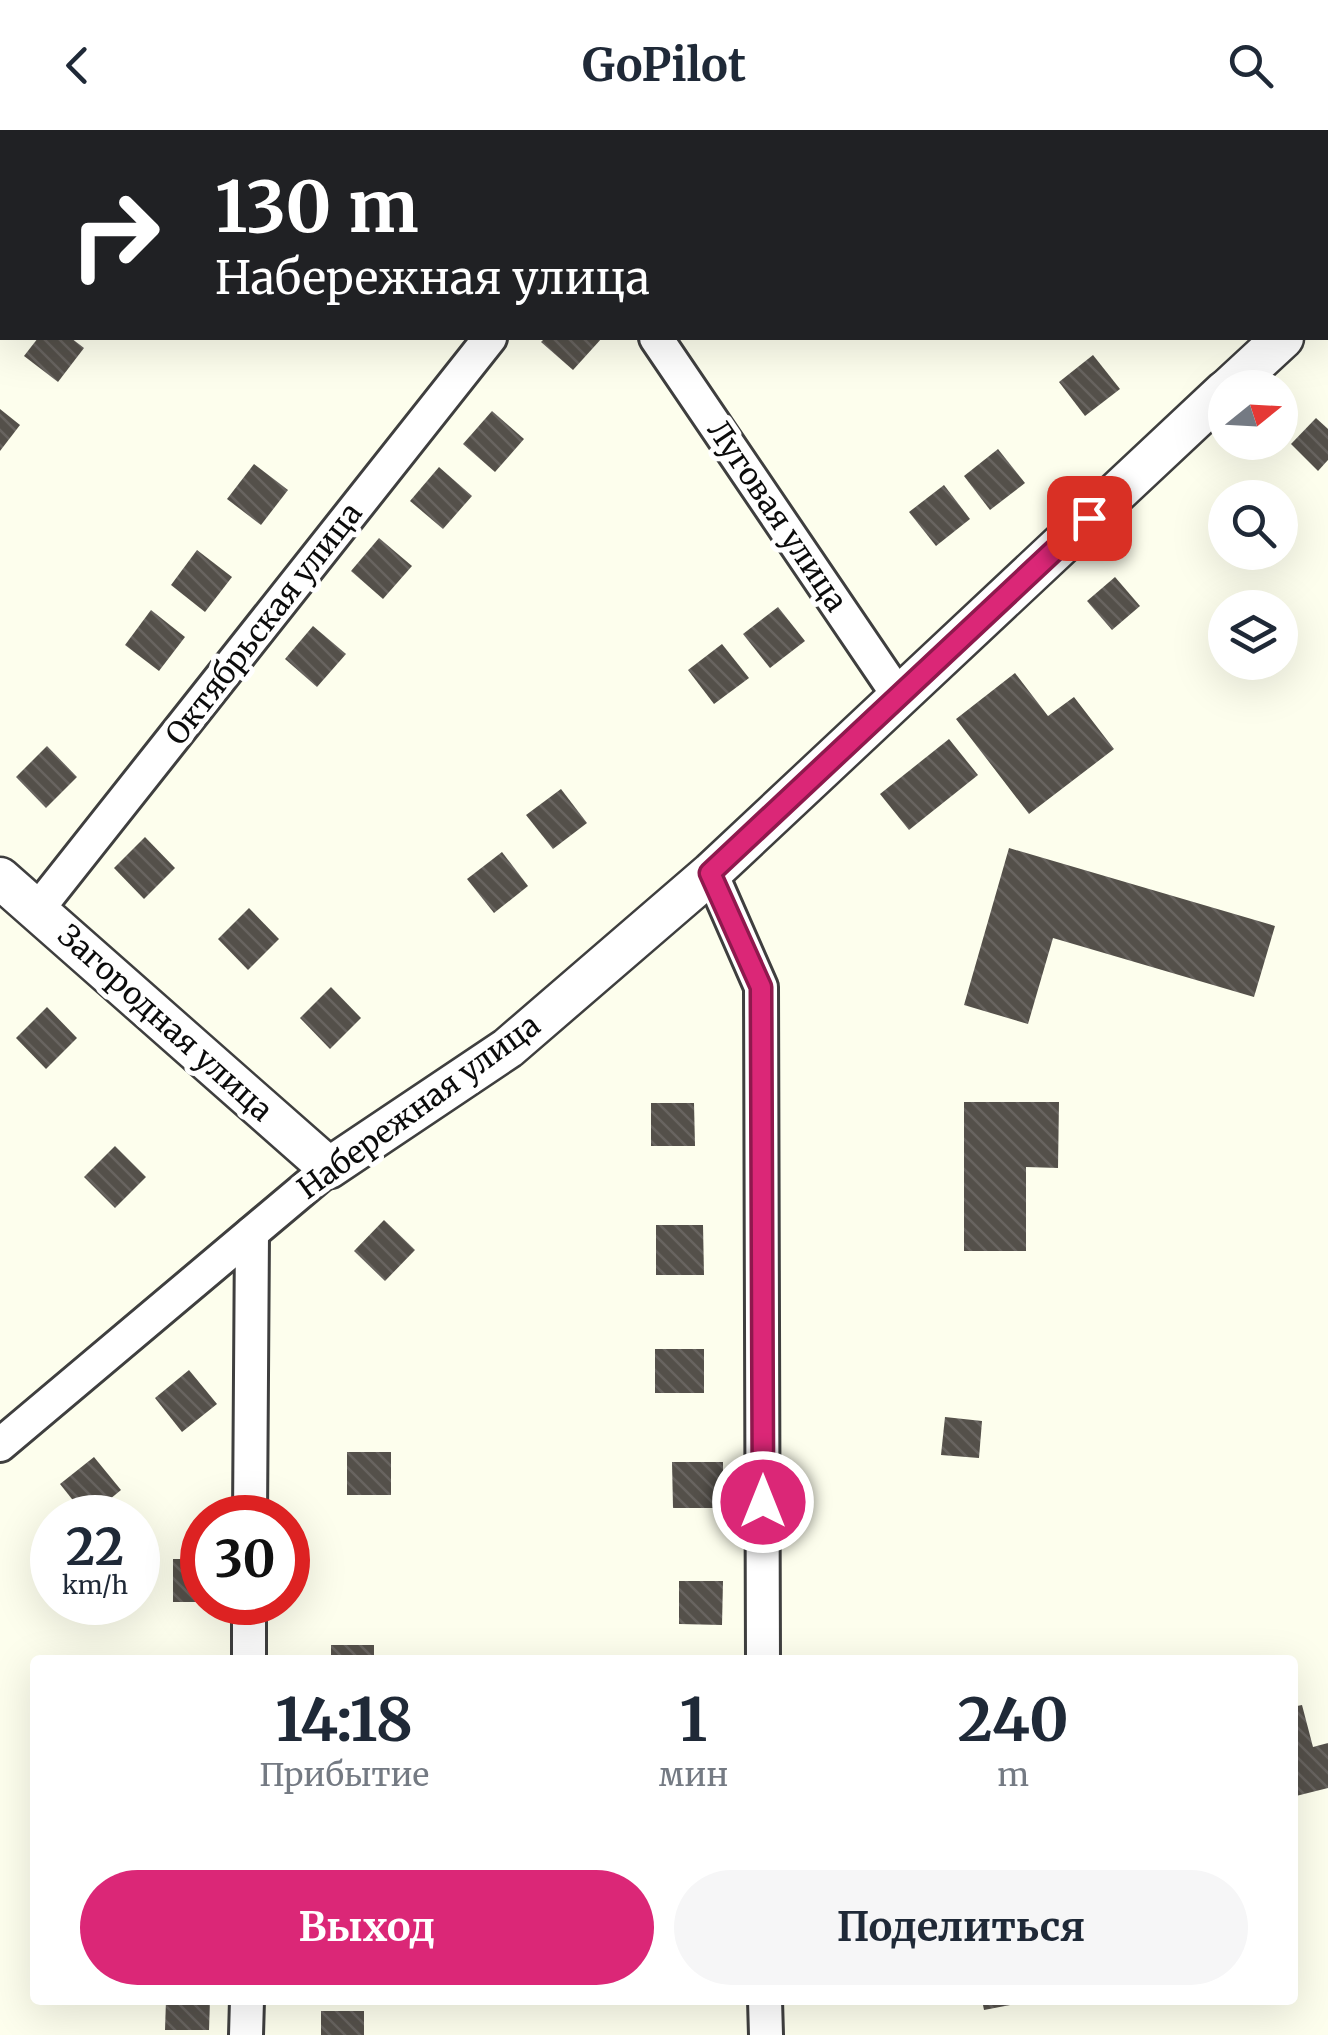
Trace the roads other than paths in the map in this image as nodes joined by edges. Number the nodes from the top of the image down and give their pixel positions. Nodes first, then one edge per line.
1 (488, 340) edge
2 (657, 340) edge
3 (1281, 340) edge
4 (1248, 370) edge
5 (1208, 407) edge
6 (898, 695) junction
7 (710, 873) junction
8 (0, 878) edge
9 (38, 910) junction
10 (329, 1168) junction
11 (252, 1232) junction
12 (0, 1444) edge
13 (250, 1495) edge
14 (249, 1625) edge
15 (249, 1655) edge
16 (764, 1655) edge
17 (246, 2005) edge
18 (765, 2005) edge
19 (246, 2035) edge
20 (766, 2035) edge

1 - 9 street, Октябрьская улица
2 - 6 street, Луговая улица
3 - 4 street, Набережная улица
5 - 6 street, Набережная улица
6 - 7 street, Набережная улица
7 - 10 street, Набережная улица
7 - 16 street
8 - 9 street, Загородная улица
9 - 10 street, Загородная улица
10 - 11 street, Набережная улица
11 - 12 street, Набережная улица
11 - 13 street
14 - 15 street
17 - 19 street
18 - 20 street

